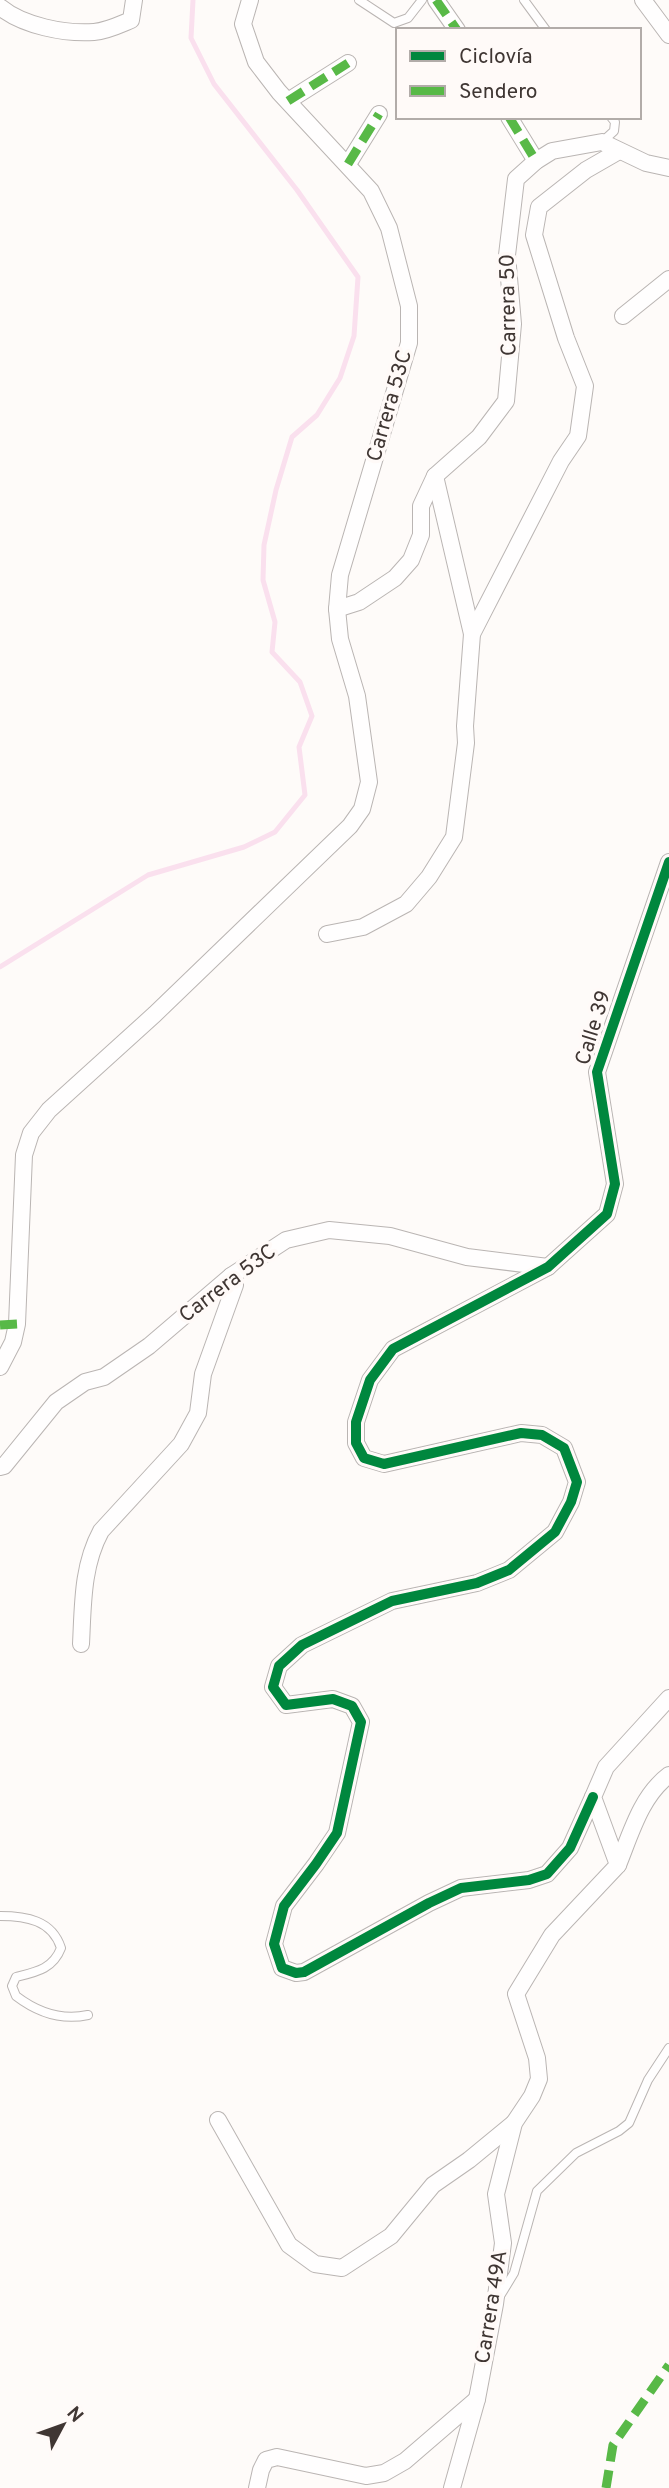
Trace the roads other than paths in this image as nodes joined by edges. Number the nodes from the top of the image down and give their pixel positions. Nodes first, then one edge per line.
1 (134, 0) edge
2 (250, 0) edge
3 (359, 0) edge
4 (422, 0) edge
5 (436, 0) edge
6 (524, 0) edge
7 (643, 0) edge
8 (0, 7) edge
9 (456, 28) edge
10 (545, 28) edge
11 (669, 36) edge
12 (348, 63) dead end
13 (288, 101) junction
14 (379, 114) dead end
15 (510, 119) edge
16 (613, 119) edge
17 (602, 142) junction
18 (619, 150) junction
19 (536, 161) junction
20 (348, 164) junction
21 (669, 168) edge
22 (669, 279) edge
23 (624, 316) dead end
24 (435, 476) junction
25 (337, 609) junction
26 (472, 634) junction
27 (669, 862) edge
28 (327, 934) dead end
29 (548, 1267) junction
30 (231, 1276) junction
31 (0, 1367) edge
32 (0, 1467) edge
33 (81, 1644) dead end
34 (669, 1698) edge
35 (669, 1775) edge
36 (593, 1797) junction
37 (618, 1865) junction
38 (0, 1916) edge
39 (88, 2015) dead end
40 (669, 2048) edge
41 (218, 2120) dead end
42 (514, 2123) junction
43 (495, 2304) junction
44 (477, 2399) junction
45 (257, 2488) edge
46 (452, 2488) edge

1 - 8 street
2 - 13 street, Carrera 53C
3 - 4 lane
5 - 9 street
6 - 10 lane
7 - 11 street
12 - 13 street
13 - 20 street, Carrera 53C
14 - 20 street
15 - 19 street
16 - 17 lane
17 - 18 street
17 - 19 street, Carrera 50
18 - 21 street
18 - 26 street
19 - 24 street, Carrera 50
20 - 25 street, Carrera 53C
22 - 23 street
24 - 25 street, Carrera 50
24 - 26 street
25 - 31 street, Carrera 53C
26 - 28 street
27 - 29 street, Calle 39
29 - 30 street, Carrera 53C
29 - 36 street, Calle 39
30 - 32 street, Carrera 53C
30 - 33 street
34 - 36 street
35 - 37 street
36 - 37 street
37 - 42 street, Carrera 49A
38 - 39 lane
40 - 43 lane
41 - 42 street
42 - 43 street, Carrera 49A
43 - 44 street, Carrera 49A
44 - 45 street
44 - 46 street, Carrera 49A

